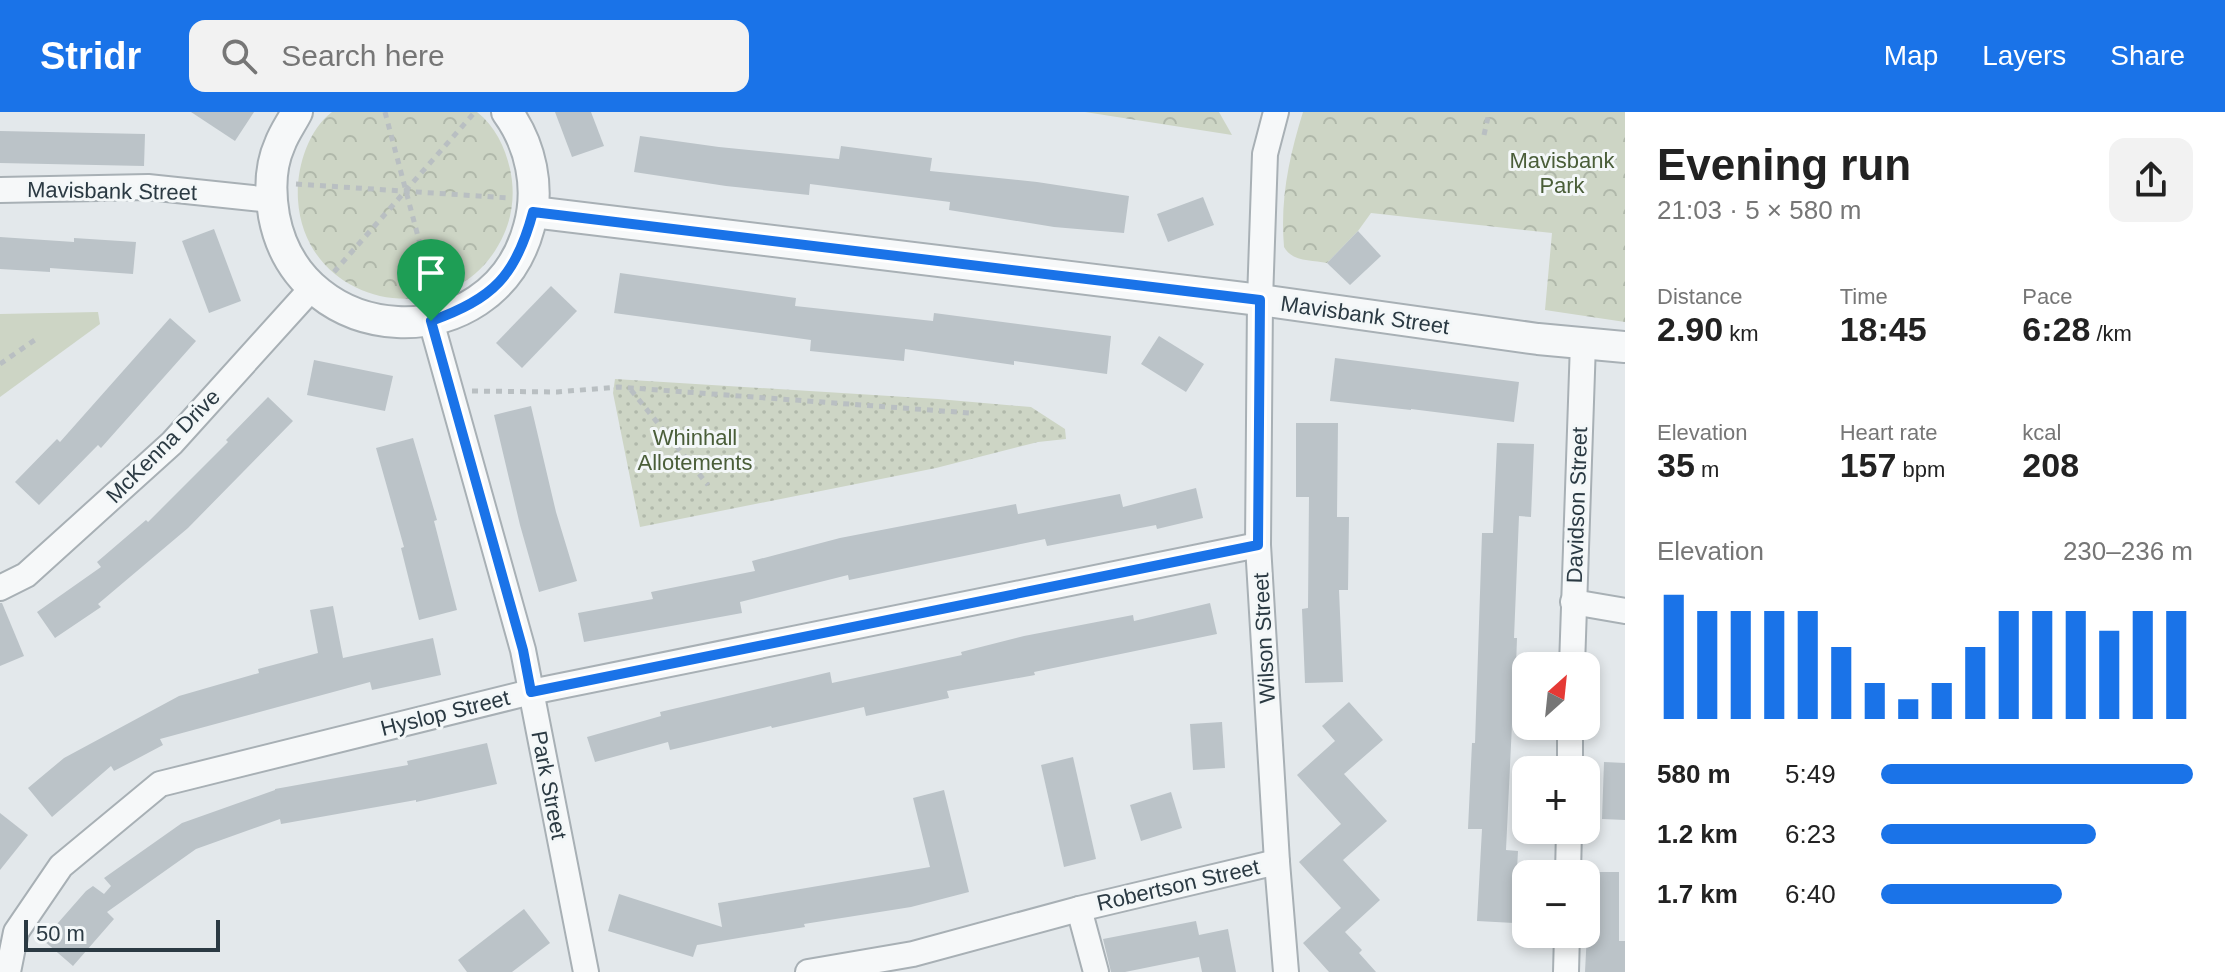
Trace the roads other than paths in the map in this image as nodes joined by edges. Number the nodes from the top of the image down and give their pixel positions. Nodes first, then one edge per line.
1 (297, 112) edge
2 (507, 112) edge
3 (1274, 113) edge
4 (0, 190) edge
5 (271, 191) junction
6 (534, 206) junction
7 (315, 289) junction
8 (1260, 300) junction
9 (435, 320) junction
10 (1583, 343) junction
11 (1625, 347) edge
12 (1258, 545) junction
13 (0, 588) edge
14 (1573, 602) junction
15 (1625, 611) edge
16 (1572, 652) edge
17 (531, 692) junction
18 (1277, 862) junction
19 (1079, 909) junction
20 (1567, 948) edge
21 (8, 972) edge
22 (586, 972) edge
23 (808, 972) edge
24 (1096, 972) edge
25 (1286, 972) edge
26 (1566, 972) edge

1 - 5 street
2 - 6 street
3 - 8 street, Wilson Street
4 - 5 street, Mavisbank Street
5 - 7 street
6 - 8 street, Mavisbank Street
6 - 9 street
7 - 9 street
7 - 13 street, McKenna Drive
8 - 10 street, Mavisbank Street
8 - 12 street, Wilson Street
9 - 17 street, Park Street
10 - 11 street, Mavisbank Street
10 - 14 street, Davidson Street
12 - 17 street, Hyslop Street
12 - 18 street, Wilson Street
14 - 15 street
14 - 16 street, Davidson Street
17 - 21 street, Hyslop Street
17 - 22 street, Park Street
18 - 19 street, Robertson Street
18 - 25 street, Wilson Street
19 - 23 street, Robertson Street
19 - 24 street, Robertson Street
20 - 26 street

